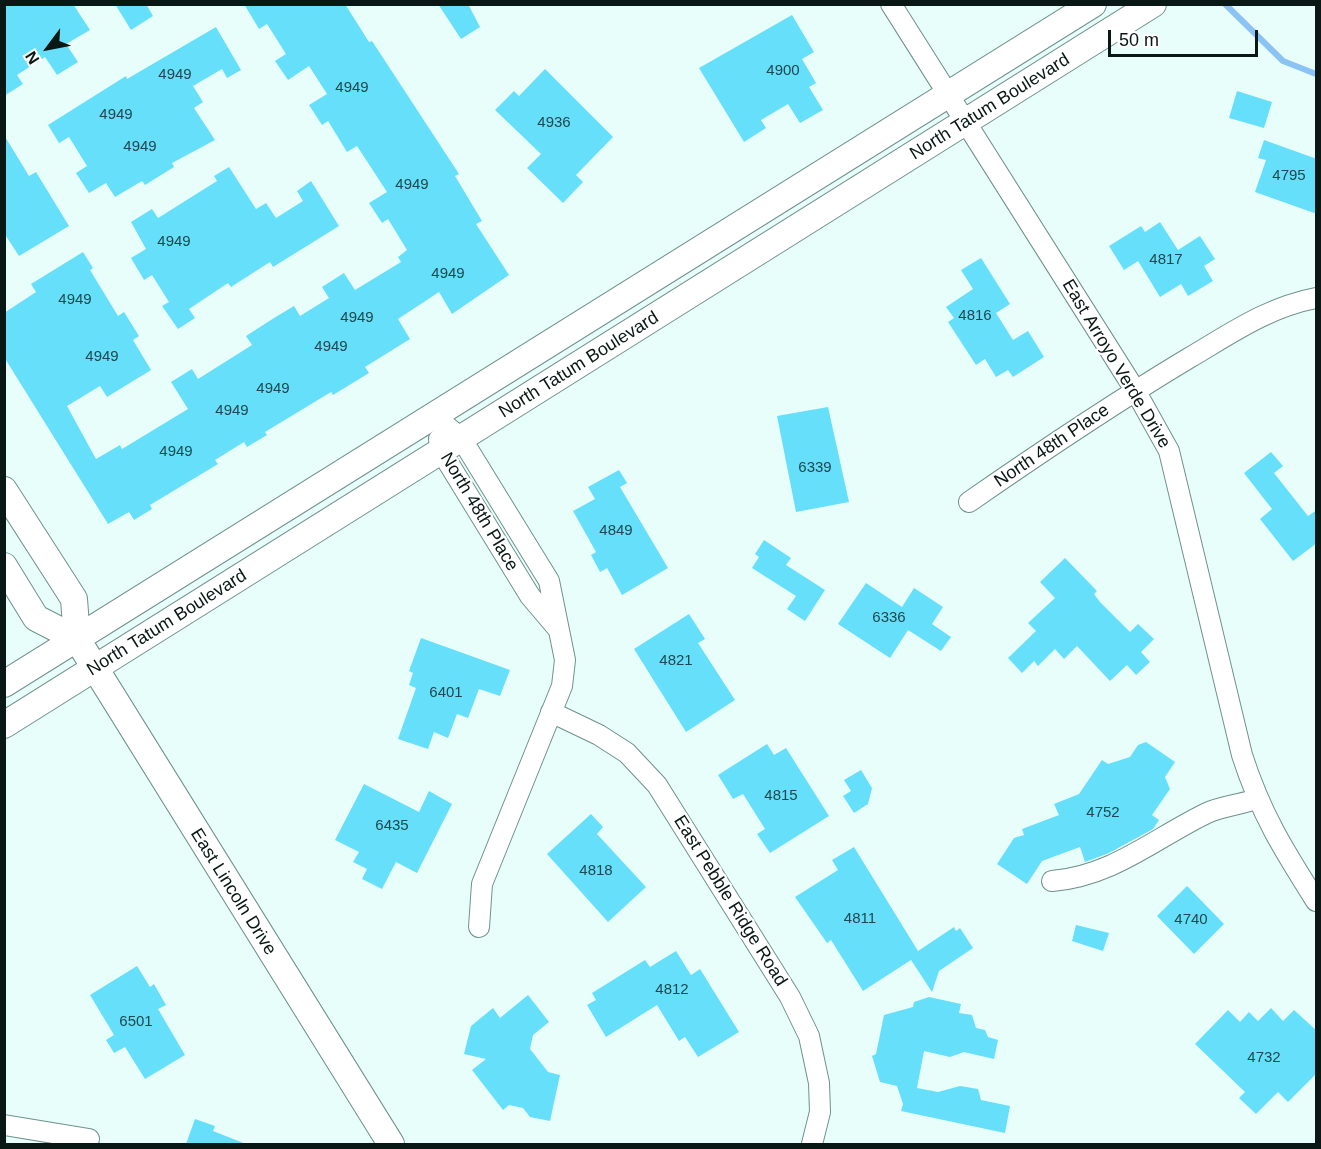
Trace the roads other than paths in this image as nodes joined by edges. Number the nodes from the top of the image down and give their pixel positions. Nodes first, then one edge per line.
1 (891, 4) edge
2 (1093, 4) edge
3 (1153, 4) edge
4 (949, 96) junction
5 (966, 122) junction
6 (1317, 298) edge
7 (1135, 390) junction
8 (435, 416) junction
9 (451, 445) junction
10 (4, 490) edge
11 (969, 502) dead end
12 (4, 566) edge
13 (77, 639) junction
14 (94, 668) junction
15 (4, 684) edge
16 (551, 712) junction
17 (4, 725) edge
18 (1247, 802) junction
19 (1052, 881) dead end
20 (1317, 901) edge
21 (479, 927) dead end
22 (4, 1125) edge
23 (89, 1139) dead end
24 (391, 1144) edge
25 (812, 1144) edge

1 - 4 street, East Arroyo Verde Drive
2 - 4 main road, North Tatum Boulevard
3 - 5 main road, North Tatum Boulevard
4 - 5 street, East Arroyo Verde Drive
4 - 8 main road, North Tatum Boulevard
5 - 7 street, East Arroyo Verde Drive
5 - 9 main road, North Tatum Boulevard
6 - 7 street, North 48th Place
7 - 11 street, North 48th Place
7 - 18 street, East Arroyo Verde Drive
8 - 9 street, North 48th Place
8 - 13 main road, North Tatum Boulevard
9 - 14 main road, North Tatum Boulevard
9 - 16 street, North 48th Place
10 - 13 main road, East Lincoln Drive
12 - 13 main road
13 - 14 main road, East Lincoln Drive
13 - 15 main road, North Tatum Boulevard
14 - 17 main road, North Tatum Boulevard
14 - 24 main road, East Lincoln Drive
16 - 21 street, North 48th Place
16 - 25 street, East Pebble Ridge Road
18 - 19 street
18 - 20 street, East Arroyo Verde Drive
22 - 23 street

